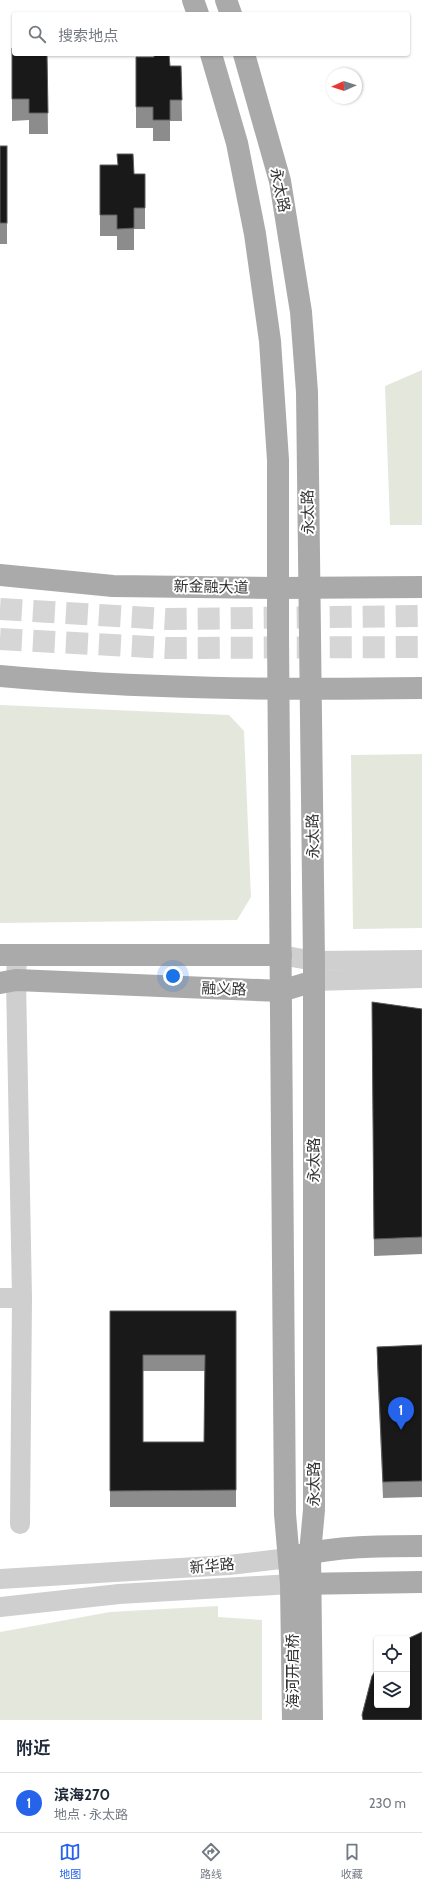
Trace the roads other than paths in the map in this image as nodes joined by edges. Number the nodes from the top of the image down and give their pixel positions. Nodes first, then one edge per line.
1 (193, 0) edge
2 (226, 0) edge
3 (197, 12) edge
4 (230, 12) edge
5 (212, 56) edge
6 (245, 56) edge
7 (0, 576) edge
8 (422, 587) edge
9 (278, 588) junction
10 (316, 590) junction
11 (278, 636) junction
12 (0, 676) edge
13 (422, 688) edge
14 (311, 689) junction
15 (279, 690) junction
16 (281, 900) junction
17 (9, 955) edge
18 (281, 955) junction
19 (229, 956) junction
20 (422, 960) edge
21 (314, 971) junction
22 (422, 978) edge
23 (8, 981) edge
24 (281, 991) junction
25 (0, 1298) edge
26 (22, 1298) junction
27 (20, 1524) dead end
28 (422, 1546) edge
29 (310, 1553) junction
30 (289, 1558) junction
31 (0, 1579) edge
32 (422, 1582) edge
33 (301, 1584) junction
34 (0, 1607) edge
35 (302, 1623) junction
36 (293, 1720) edge
37 (312, 1720) edge

1 - 3 main road
2 - 4 main road
5 - 9 main road, 永太路
6 - 10 main road, 永太路
7 - 9 main road, 新金融大道
8 - 10 main road, 新金融大道
9 - 10 main road, 新金融大道
9 - 11 main road, 永太路
10 - 11 main road
10 - 14 main road, 永太路
11 - 15 main road, 永太路
12 - 15 main road
13 - 14 main road
14 - 15 main road
14 - 21 main road, 永太路
15 - 16 main road, 永太路
16 - 18 main road, 永太路
16 - 19 main road
17 - 19 main road, 融义路
17 - 23 street
18 - 19 main road, 融义路
18 - 21 street, 融义路
18 - 24 main road, 永太路
20 - 21 street, 融义路
21 - 22 street, 融义路
21 - 24 main road, 融义路
21 - 29 main road, 永太路
23 - 24 main road, 融义路
23 - 26 street
24 - 30 main road, 永太路
25 - 26 street
26 - 27 street
28 - 29 main road, 新华路
29 - 30 main road, 新华路
29 - 33 main road, 永太路
30 - 31 street, 新华路
30 - 33 main road, 永太路
32 - 33 main road, 新华路
33 - 34 street, 新华路
33 - 35 main road, 永太路
35 - 36 main road, 海河开启桥
35 - 37 main road, 海河开启桥

